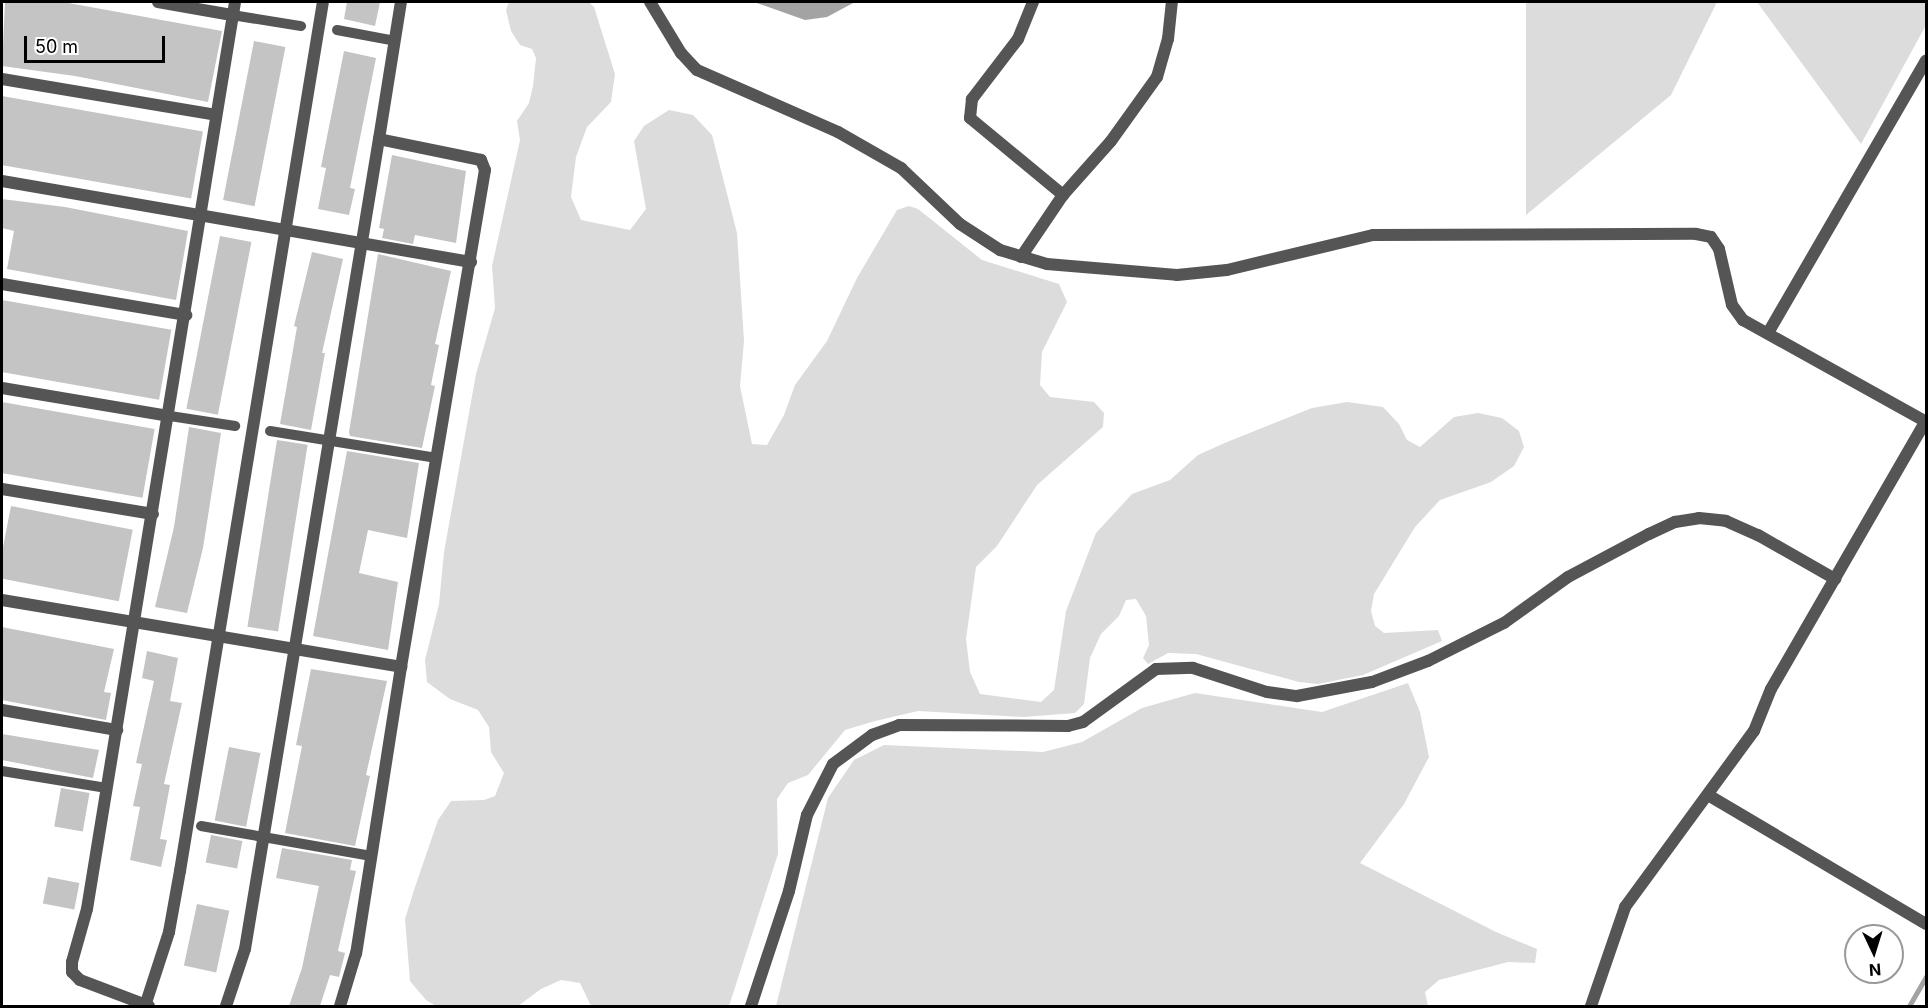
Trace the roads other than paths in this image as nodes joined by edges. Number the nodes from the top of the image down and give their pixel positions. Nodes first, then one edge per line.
1 (158, 2) edge
2 (235, 2) edge
3 (323, 2) edge
4 (401, 2) edge
5 (650, 2) edge
6 (1033, 2) edge
7 (1172, 2) edge
8 (232, 15) junction
9 (301, 26) dead end
10 (337, 30) dead end
11 (395, 41) junction
12 (1926, 60) edge
13 (2, 80) edge
14 (216, 115) junction
15 (379, 139) junction
16 (2, 181) edge
17 (1063, 195) junction
18 (202, 216) junction
19 (286, 228) junction
20 (362, 242) junction
21 (1021, 257) junction
22 (471, 262) junction
23 (2, 284) edge
24 (186, 315) junction
25 (1768, 333) junction
26 (2, 388) edge
27 (170, 416) junction
28 (1926, 421) edge
29 (235, 426) dead end
30 (270, 431) dead end
31 (330, 441) junction
32 (437, 458) junction
33 (2, 489) edge
34 (153, 514) junction
35 (1835, 579) junction
36 (2, 600) edge
37 (136, 622) junction
38 (216, 635) junction
39 (296, 649) junction
40 (401, 667) junction
41 (2, 710) edge
42 (117, 730) junction
43 (2, 771) edge
44 (107, 788) junction
45 (1708, 795) junction
46 (201, 825) dead end
47 (264, 837) junction
48 (371, 856) junction
49 (1926, 924) edge
50 (146, 1006) edge
51 (226, 1006) edge
52 (340, 1006) edge
53 (751, 1006) edge
54 (1591, 1006) edge

1 - 8 street
2 - 8 street
3 - 19 street
4 - 11 street
5 - 21 street
6 - 17 street
7 - 17 street
8 - 9 lane
8 - 14 street
10 - 11 lane
11 - 15 street
12 - 25 street
13 - 14 street
14 - 18 street
15 - 20 street
15 - 22 street
16 - 18 street
17 - 21 street
18 - 19 street
18 - 24 street
19 - 20 street
19 - 38 street
20 - 22 street
20 - 31 street
21 - 25 street
22 - 32 street
23 - 24 street
24 - 27 street
25 - 28 street
26 - 27 street
27 - 29 lane
27 - 34 street
28 - 35 street
30 - 31 lane
31 - 32 lane
31 - 39 street
32 - 40 street
33 - 34 street
34 - 37 street
35 - 45 street
35 - 53 street
36 - 37 street
37 - 38 street
37 - 42 street
38 - 39 street
38 - 50 street
39 - 40 street
39 - 47 street
40 - 48 street
41 - 42 street
42 - 44 street
43 - 44 lane
44 - 50 street
45 - 49 street
45 - 54 street
46 - 47 lane
47 - 48 lane
47 - 51 street
48 - 52 street

